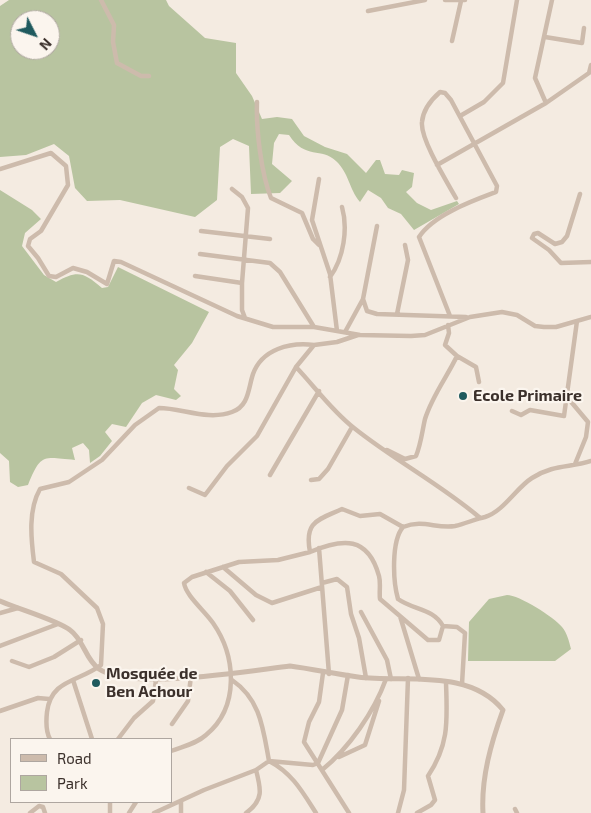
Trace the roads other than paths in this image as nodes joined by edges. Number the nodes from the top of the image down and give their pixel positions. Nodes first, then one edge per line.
1 (101, 0) edge
2 (425, 0) edge
3 (445, 0) edge
4 (463, 0) edge
5 (518, 0) edge
6 (552, 0) edge
7 (368, 11) dead end
8 (584, 28) dead end
9 (545, 38) junction
10 (452, 41) dead end
11 (591, 65) edge
12 (149, 76) dead end
13 (257, 102) dead end
14 (546, 103) junction
15 (460, 116) junction
16 (475, 145) junction
17 (437, 165) junction
18 (0, 169) edge
19 (319, 178) dead end
20 (232, 189) dead end
21 (580, 194) dead end
22 (456, 198) dead end
23 (342, 207) dead end
24 (378, 226) dead end
25 (201, 231) dead end
26 (246, 236) junction
27 (270, 239) dead end
28 (319, 245) junction
29 (405, 245) dead end
30 (200, 254) dead end
31 (244, 260) junction
32 (591, 262) edge
33 (195, 276) dead end
34 (330, 276) junction
35 (242, 283) junction
36 (363, 299) junction
37 (397, 314) junction
38 (450, 316) junction
39 (470, 317) junction
40 (591, 317) edge
41 (245, 318) junction
42 (577, 321) junction
43 (448, 325) junction
44 (314, 327) junction
45 (337, 331) junction
46 (345, 332) junction
47 (360, 335) junction
48 (314, 345) junction
49 (457, 356) junction
50 (296, 367) junction
51 (479, 382) dead end
52 (319, 391) junction
53 (567, 397) junction
54 (512, 411) dead end
55 (352, 427) junction
56 (379, 446) junction
57 (591, 461) edge
58 (575, 464) junction
59 (270, 475) dead end
60 (311, 480) dead end
61 (189, 488) dead end
62 (479, 517) junction
63 (402, 527) junction
64 (319, 548) junction
65 (310, 552) junction
66 (223, 567) junction
67 (206, 572) junction
68 (322, 585) junction
69 (0, 601) edge
70 (18, 608) junction
71 (361, 612) dead end
72 (0, 613) edge
73 (400, 616) junction
74 (253, 620) dead end
75 (58, 624) junction
76 (443, 626) junction
77 (419, 631) junction
78 (404, 634) junction
79 (81, 640) junction
80 (0, 646) edge
81 (12, 661) dead end
82 (97, 668) junction
83 (232, 672) junction
84 (326, 673) junction
85 (348, 675) junction
86 (191, 676) junction
87 (366, 678) junction
88 (408, 678) junction
89 (389, 679) junction
90 (419, 679) junction
91 (73, 680) junction
92 (156, 680) junction
93 (232, 680) junction
94 (446, 682) junction
95 (462, 684) junction
96 (380, 696) junction
97 (49, 699) junction
98 (0, 711) edge
99 (172, 724) dead end
100 (50, 738) edge
101 (92, 738) edge
102 (119, 738) edge
103 (172, 751) edge
104 (337, 758) junction
105 (269, 761) junction
106 (318, 763) junction
107 (256, 770) junction
108 (322, 770) junction
109 (181, 801) junction
110 (30, 813) edge
111 (45, 813) edge
112 (154, 813) edge
113 (181, 813) edge
114 (246, 813) edge
115 (316, 813) edge
116 (349, 813) edge
117 (398, 813) edge
118 (417, 813) edge
119 (483, 813) edge

1 - 12 street
2 - 7 street
3 - 4 street
4 - 10 street
5 - 15 street
6 - 9 street
8 - 9 street
9 - 14 street
11 - 14 street
13 - 28 street
14 - 16 street
15 - 16 street
15 - 17 street
16 - 17 street
16 - 38 street
17 - 22 street
18 - 41 street
19 - 28 street
20 - 26 street
21 - 32 street
23 - 34 street
24 - 36 street
25 - 26 street
26 - 27 street
26 - 31 street
28 - 34 street
29 - 37 street
30 - 31 street
31 - 35 street
31 - 44 street
33 - 35 street
34 - 45 street
35 - 41 street
36 - 37 street
36 - 46 street
37 - 38 street
38 - 39 street
39 - 42 street
39 - 43 street
40 - 42 street
41 - 44 street
42 - 53 street
43 - 47 street
43 - 49 street
44 - 45 street
45 - 46 street
46 - 47 street
47 - 48 street
48 - 50 street
48 - 82 street
49 - 51 street
49 - 56 street
50 - 52 street
50 - 61 street
52 - 55 street
52 - 59 street
53 - 54 street
53 - 58 street
55 - 56 street
55 - 60 street
56 - 62 street
57 - 58 street
58 - 62 street
62 - 63 street
63 - 65 street
63 - 76 street
64 - 65 street
64 - 68 street
64 - 73 street
65 - 66 street
66 - 67 street
66 - 68 street
67 - 74 street
67 - 83 street
68 - 84 street
68 - 87 street
69 - 70 street
70 - 72 street
70 - 75 street
71 - 89 street
73 - 77 street
73 - 78 street
75 - 79 street
75 - 80 street
76 - 77 street
76 - 95 street
77 - 78 street
78 - 90 street
79 - 81 street
79 - 82 street
82 - 91 street
82 - 92 street
83 - 84 street
83 - 86 street
83 - 93 street
84 - 85 street
84 - 106 street
85 - 87 street
85 - 106 street
86 - 92 street
86 - 99 street
87 - 89 street
88 - 89 street
88 - 90 street
88 - 117 street
89 - 96 street
90 - 94 street
91 - 97 street
91 - 101 street
92 - 102 street
93 - 103 street
93 - 105 street
94 - 95 street
94 - 118 street
95 - 119 street
96 - 104 street
96 - 104 street
97 - 98 street
97 - 100 street
104 - 108 street
105 - 106 street
105 - 107 street
105 - 115 street
106 - 108 street
107 - 109 street
107 - 114 street
108 - 116 street
109 - 112 street
109 - 113 street
110 - 111 street

